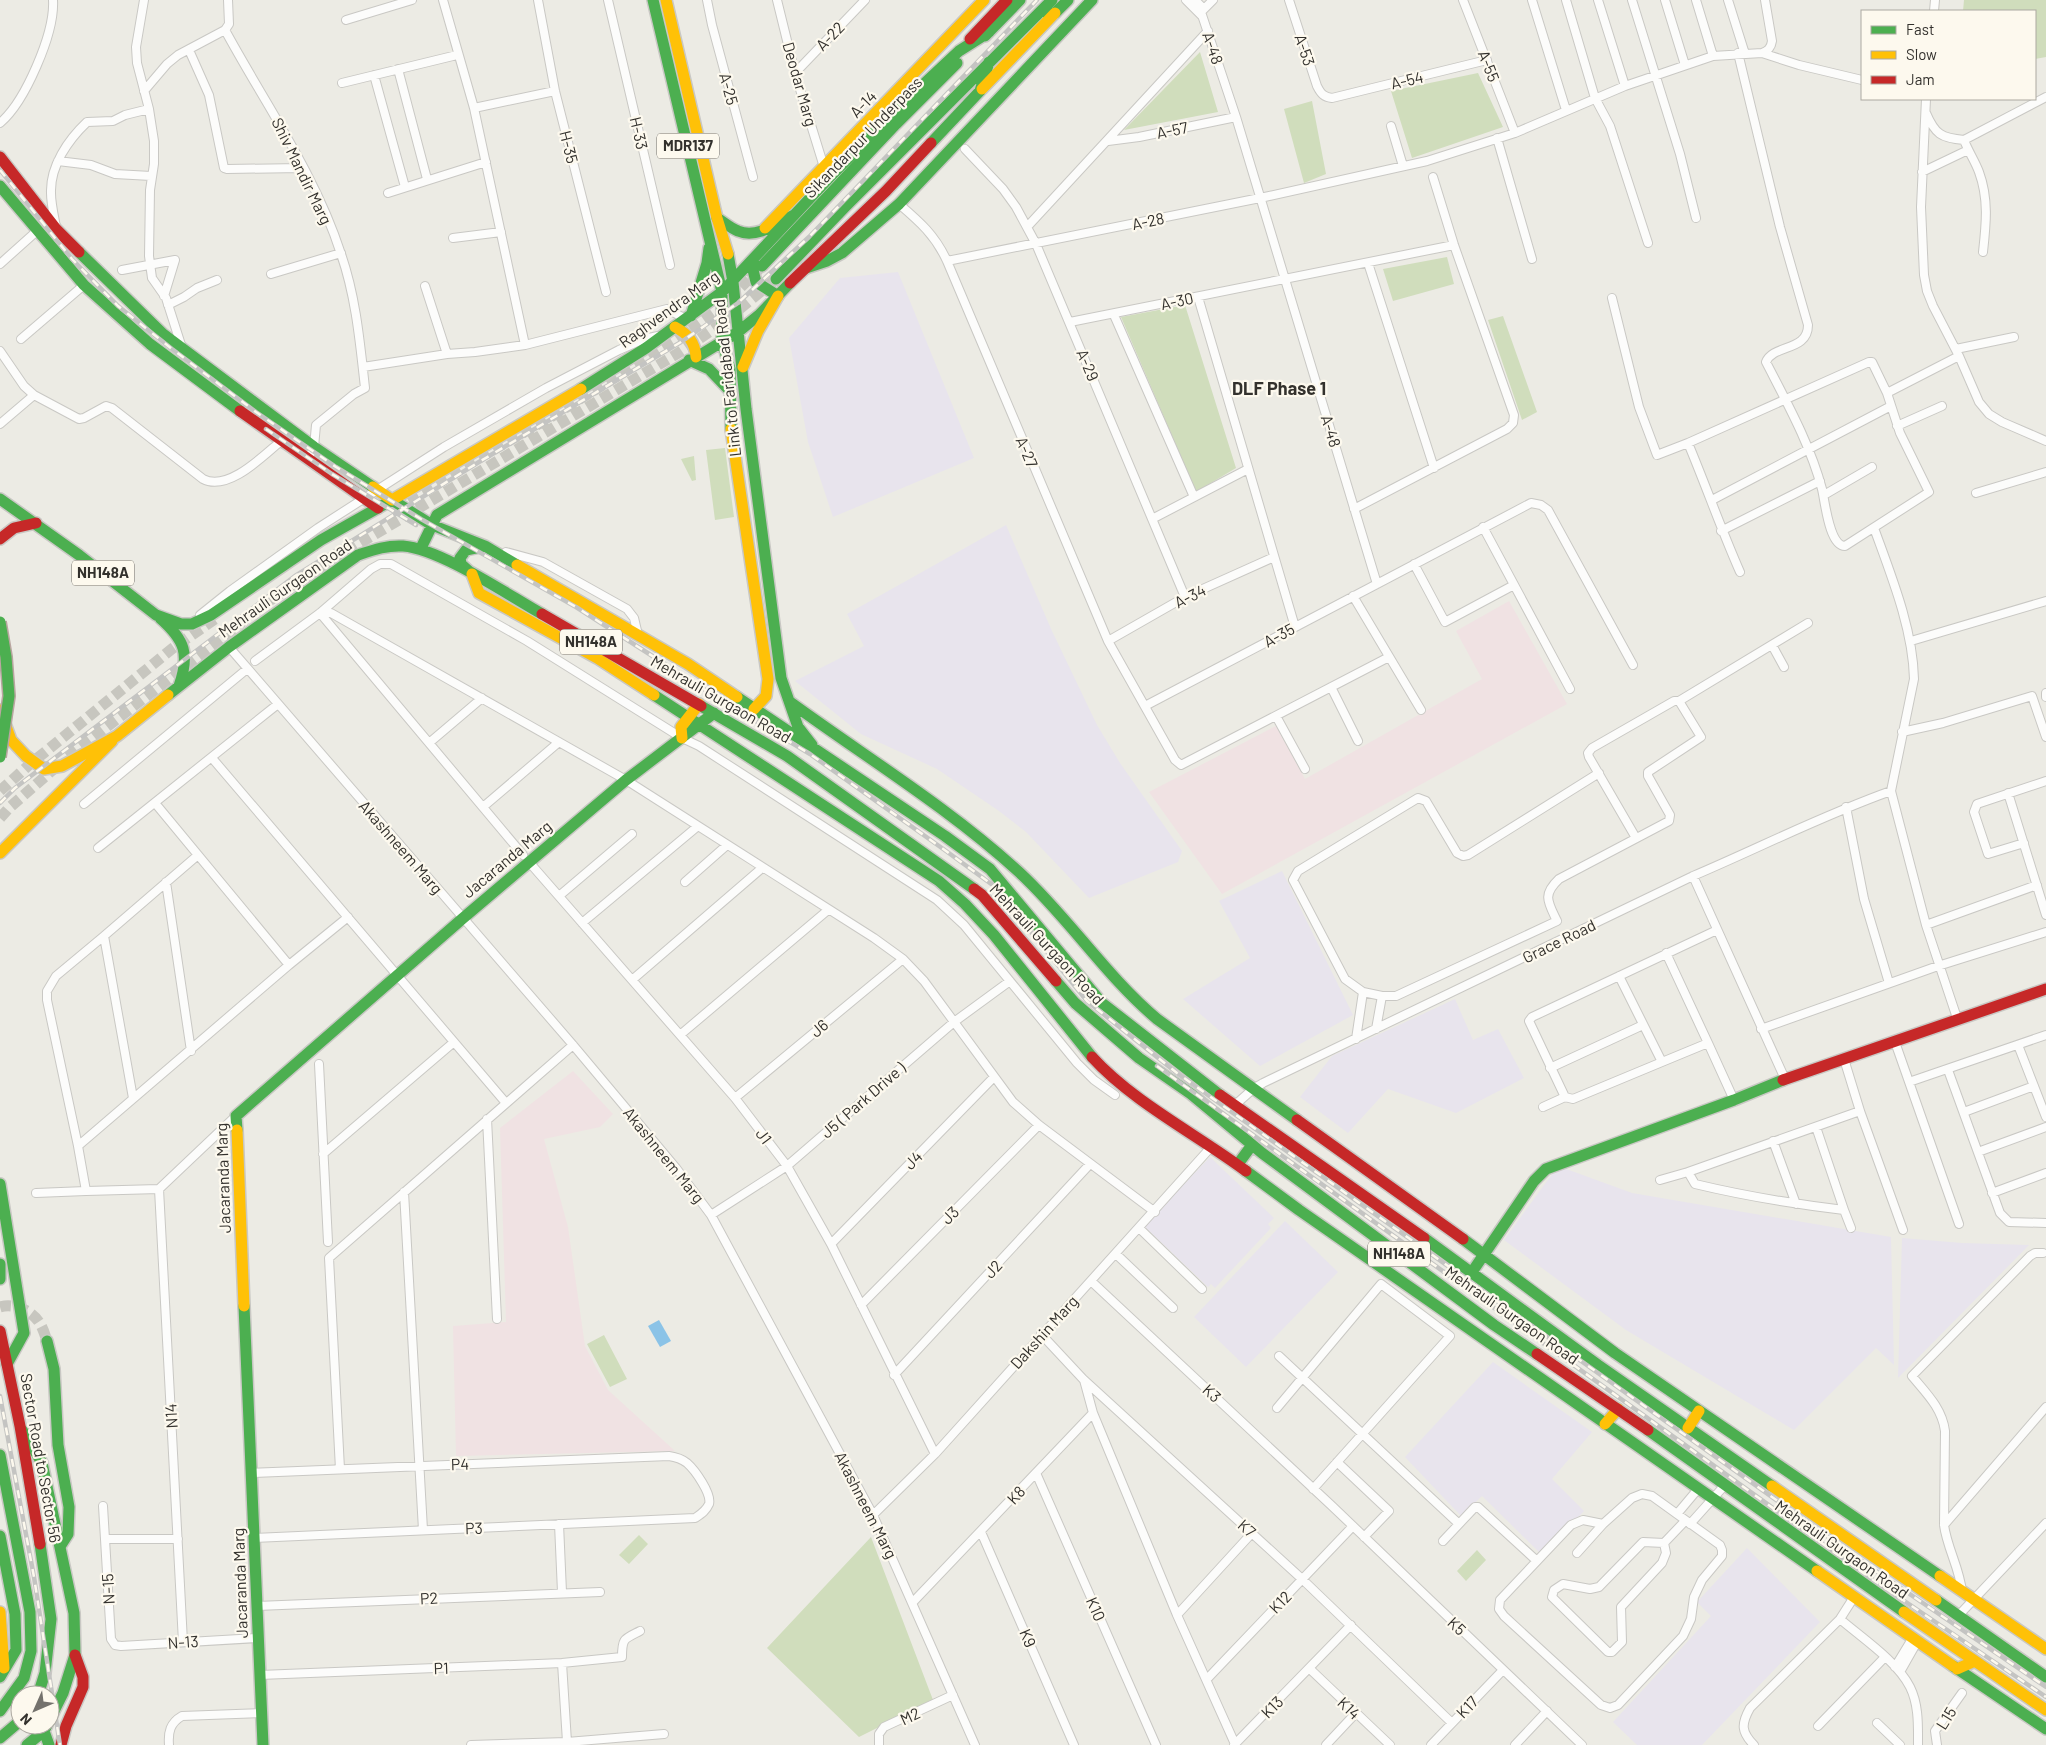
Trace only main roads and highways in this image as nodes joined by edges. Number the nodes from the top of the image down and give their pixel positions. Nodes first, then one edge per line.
1 (653, 0) edge
2 (666, 0) edge
3 (984, 0) edge
4 (1006, 0) edge
5 (1020, 0) edge
6 (1052, 0) edge
7 (1068, 0) edge
8 (1092, 0) edge
9 (1055, 13) junction
10 (1036, 17) junction
11 (989, 32) junction
12 (956, 55) junction
13 (989, 62) junction
14 (980, 91) junction
15 (893, 105) junction
16 (0, 157) edge
17 (0, 186) edge
18 (794, 215) junction
19 (717, 218) junction
20 (765, 229) junction
21 (58, 231) junction
22 (710, 236) junction
23 (49, 243) junction
24 (758, 262) junction
25 (804, 268) junction
26 (776, 280) tunnel mouth
27 (733, 282) junction
28 (722, 292) junction
29 (778, 296) junction
30 (689, 317) junction
31 (675, 327) junction
32 (738, 332) junction
33 (722, 340) junction
34 (693, 358) junction
35 (743, 367) junction
36 (730, 391) junction
37 (0, 499) edge
38 (392, 500) junction
39 (378, 508) junction
40 (36, 523) junction
41 (432, 525) junction
42 (0, 539) edge
43 (487, 547) junction
44 (421, 548) junction
45 (472, 574) junction
46 (156, 615) junction
47 (0, 622) edge
48 (179, 686) junction
49 (790, 702) junction
50 (700, 704) junction
51 (754, 709) junction
52 (0, 710) edge
53 (714, 713) junction
54 (688, 719) junction
55 (698, 726) junction
56 (117, 736) junction
57 (682, 738) junction
58 (816, 751) junction
59 (0, 758) edge
60 (0, 853) edge
61 (2046, 989) edge
62 (1252, 1145) junction
63 (1238, 1164) junction
64 (0, 1184) edge
65 (1328, 1186) junction
66 (1483, 1254) junction
67 (0, 1264) edge
68 (1472, 1272) junction
69 (0, 1279) edge
70 (0, 1331) edge
71 (47, 1341) tunnel mouth
72 (7, 1364) junction
73 (1618, 1409) junction
74 (1699, 1411) junction
75 (1605, 1424) junction
76 (20, 1426) junction
77 (1688, 1428) junction
78 (0, 1455) edge
79 (0, 1536) edge
80 (61, 1545) junction
81 (0, 1612) edge
82 (2046, 1649) edge
83 (75, 1655) junction
84 (1974, 1661) junction
85 (1957, 1669) junction
86 (2, 1673) edge
87 (2046, 1677) edge
88 (42, 1685) edge
89 (60, 1699) edge
90 (2046, 1710) edge
91 (0, 1711) edge
92 (2046, 1729) edge
93 (10, 1730) edge
94 (38, 1735) edge
95 (0, 1738) edge
96 (27, 1745) edge
97 (61, 1745) edge
98 (263, 1745) edge

1 - 22 main road, Link to Faridabad Road / MDR137
2 - 19 main road, Link to Faridabad Road / MDR137
3 - 15 main road, A-14
4 - 12 main road
5 - 11 main road
6 - 10 main road
7 - 9 main road
8 - 25 main road
9 - 10 main road
9 - 14 main road
10 - 13 main road
11 - 12 main road, Raghvendra Marg
11 - 24 main road, Sikandarpur Underpass
12 - 15 main road, Raghvendra Marg
13 - 14 main road
13 - 26 main road
14 - 25 main road
15 - 18 main road, Raghvendra Marg
15 - 20 main road, A-14
16 - 21 main road
17 - 23 main road
18 - 20 main road
18 - 24 main road, Raghvendra Marg
19 - 20 main road
19 - 27 main road, Link to Faridabad Road / MDR137
21 - 23 main road
21 - 38 main road
22 - 28 main road, Link to Faridabad Road / MDR137
22 - 30 main road
23 - 39 main road
24 - 27 main road, Raghvendra Marg
24 - 29 main road
25 - 29 main road
27 - 28 main road, Raghvendra Marg
27 - 32 main road, Link to Faridabad Road / MDR137
28 - 30 main road, Raghvendra Marg
28 - 33 main road, Link to Faridabad Road / MDR137
29 - 32 main road
29 - 35 main road
30 - 31 main road, Raghvendra Marg
31 - 34 main road
31 - 38 main road, Raghvendra Marg
32 - 33 main road
32 - 35 main road, Link to Faridabad Road
33 - 34 main road
33 - 36 main road, Link to Faridabad Road
34 - 36 main road
34 - 41 main road
35 - 49 main road, Link to Faridabad Road
36 - 51 main road, Link to Faridabad Road
37 - 40 main road, Mehrauli Gurgaon Road / NH148A
38 - 39 main road, Mehrauli Gurgaon Road
38 - 41 main road, Mehrauli Gurgaon Road / NH148A
39 - 46 main road, Mehrauli Gurgaon Road / NH148A
40 - 42 main road
40 - 46 main road, Mehrauli Gurgaon Road / NH148A
41 - 43 main road, Mehrauli Gurgaon Road / NH148A
41 - 44 main road
43 - 45 main road
43 - 51 main road, Mehrauli Gurgaon Road / NH148A
44 - 45 main road, Mehrauli Gurgaon Road / NH148A
44 - 48 main road, Mehrauli Gurgaon Road / NH148A
45 - 50 main road, Mehrauli Gurgaon Road / NH148A
45 - 54 main road
46 - 48 main road
47 - 59 main road, bridge
48 - 56 main road, Mehrauli Gurgaon Road / NH148A
49 - 58 main road, Link to Faridabad Road
49 - 66 main road
50 - 53 main road, Mehrauli Gurgaon Road / NH148A
50 - 54 main road
51 - 58 main road, Mehrauli Gurgaon Road / NH148A
52 - 56 main road, Mehrauli Gurgaon Road / NH148A
53 - 55 main road, Jacaranda Marg
53 - 62 main road, Mehrauli Gurgaon Road / NH148A
54 - 55 main road
54 - 57 main road
55 - 57 main road, Jacaranda Marg
55 - 63 main road
56 - 60 main road
57 - 98 main road, Jacaranda Marg
58 - 65 main road, Mehrauli Gurgaon Road / NH148A
61 - 66 main road
62 - 63 main road
62 - 65 main road, Mehrauli Gurgaon Road / NH148A
63 - 75 main road
64 - 72 main road
65 - 68 main road, Mehrauli Gurgaon Road / NH148A
65 - 73 main road, Mehrauli Gurgaon Road / NH148A
66 - 68 main road
66 - 74 main road
67 - 69 main road
68 - 77 main road, Mehrauli Gurgaon Road / NH148A
70 - 72 main road, Sector Road to Sector 56
71 - 80 main road
72 - 76 main road, Sector Road to Sector 56
73 - 75 main road
73 - 84 main road, Mehrauli Gurgaon Road / NH148A
74 - 77 main road
74 - 82 main road
75 - 85 main road
76 - 80 main road
76 - 88 main road, Sector Road to Sector 56
77 - 87 main road, Mehrauli Gurgaon Road / NH148A
78 - 91 main road
79 - 86 main road
80 - 83 main road
81 - 86 main road
83 - 89 main road
83 - 97 main road
84 - 85 main road
84 - 90 main road, Mehrauli Gurgaon Road / NH148A
85 - 92 main road
93 - 95 main road
94 - 96 main road

